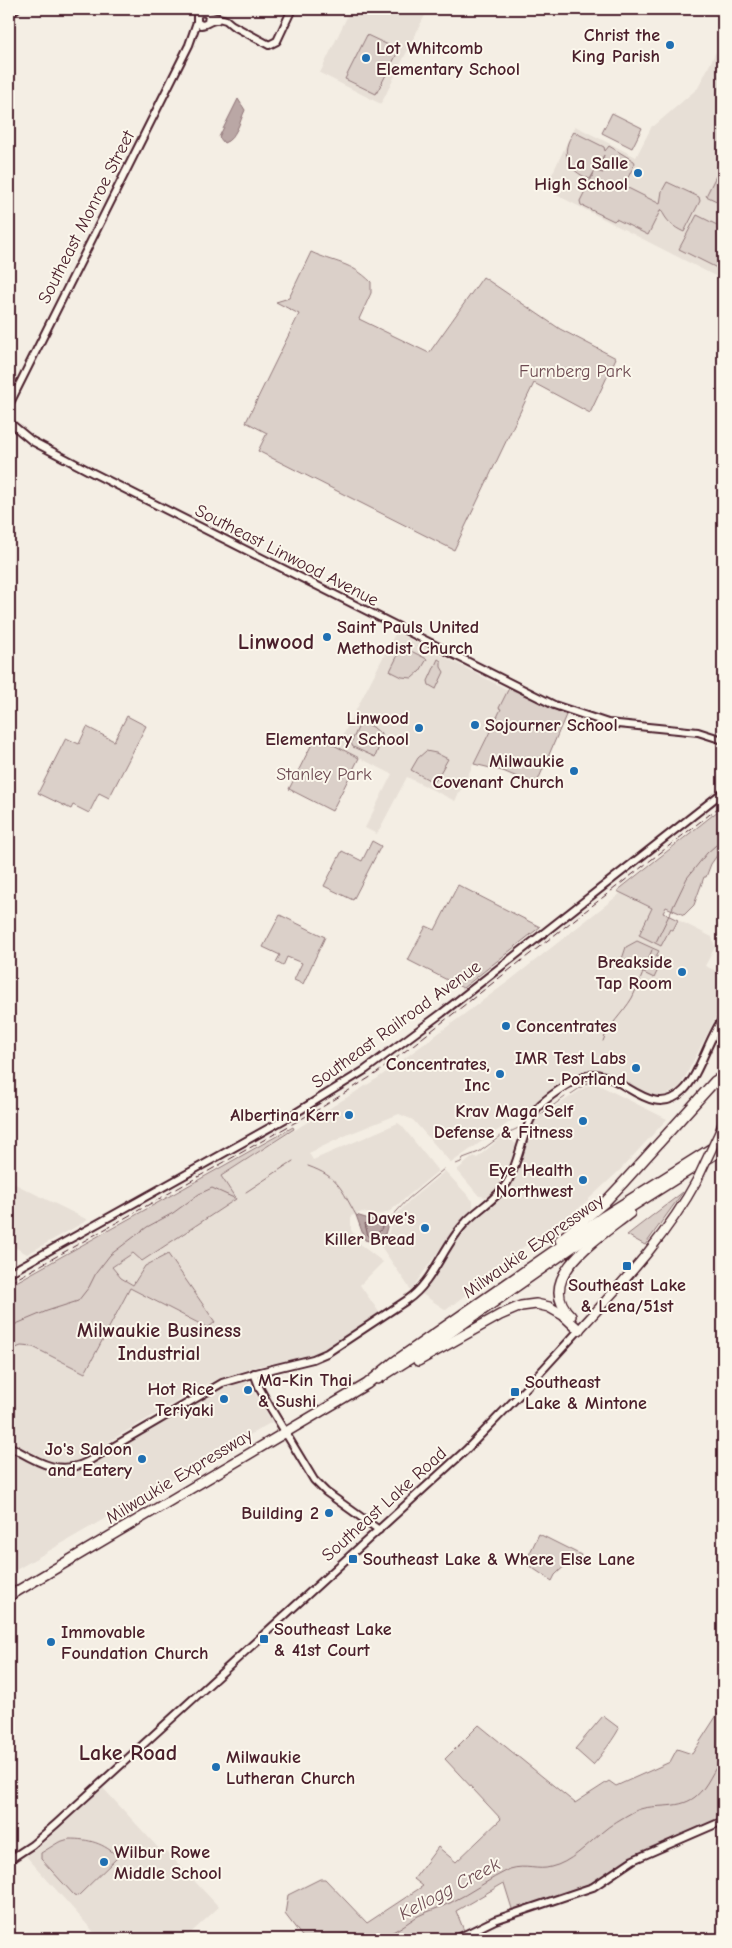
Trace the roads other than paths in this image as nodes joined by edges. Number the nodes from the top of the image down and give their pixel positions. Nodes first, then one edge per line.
1 (16, 9) edge
2 (292, 9) edge
3 (9, 15) edge
4 (9, 405) edge
5 (9, 422) edge
6 (12, 427) edge
7 (723, 740) edge
8 (723, 792) edge
9 (723, 1018) edge
10 (723, 1076) edge
11 (723, 1122) edge
12 (723, 1141) edge
13 (723, 1149) edge
14 (668, 1182) junction
15 (9, 1273) edge
16 (518, 1276) junction
17 (581, 1328) junction
18 (254, 1373) junction
19 (384, 1377) junction
20 (367, 1384) junction
21 (285, 1432) junction
22 (9, 1446) edge
23 (379, 1530) junction
24 (9, 1596) edge
25 (723, 1821) edge
26 (9, 1860) edge
27 (456, 1939) edge

1 - 3 street
2 - 4 street, Southeast Monroe Street
5 - 6 street, Southeast Linwood Avenue
6 - 7 street, Southeast Linwood Avenue
8 - 15 street, Southeast Railroad Avenue
9 - 18 street
10 - 16 highway
11 - 17 main road, Southeast Lake Road, bridge
12 - 16 highway, Milwaukie Expressway
13 - 14 highway, Milwaukie Expressway
14 - 17 highway
14 - 19 highway, Milwaukie Expressway
16 - 20 highway, Milwaukie Expressway
17 - 19 highway
17 - 23 street, Southeast Lake Road
18 - 21 street
18 - 22 street
19 - 20 highway, Milwaukie Expressway
20 - 21 highway, Milwaukie Expressway
21 - 23 street
21 - 24 highway, Milwaukie Expressway
23 - 26 street, Southeast Lake Road
25 - 27 street

